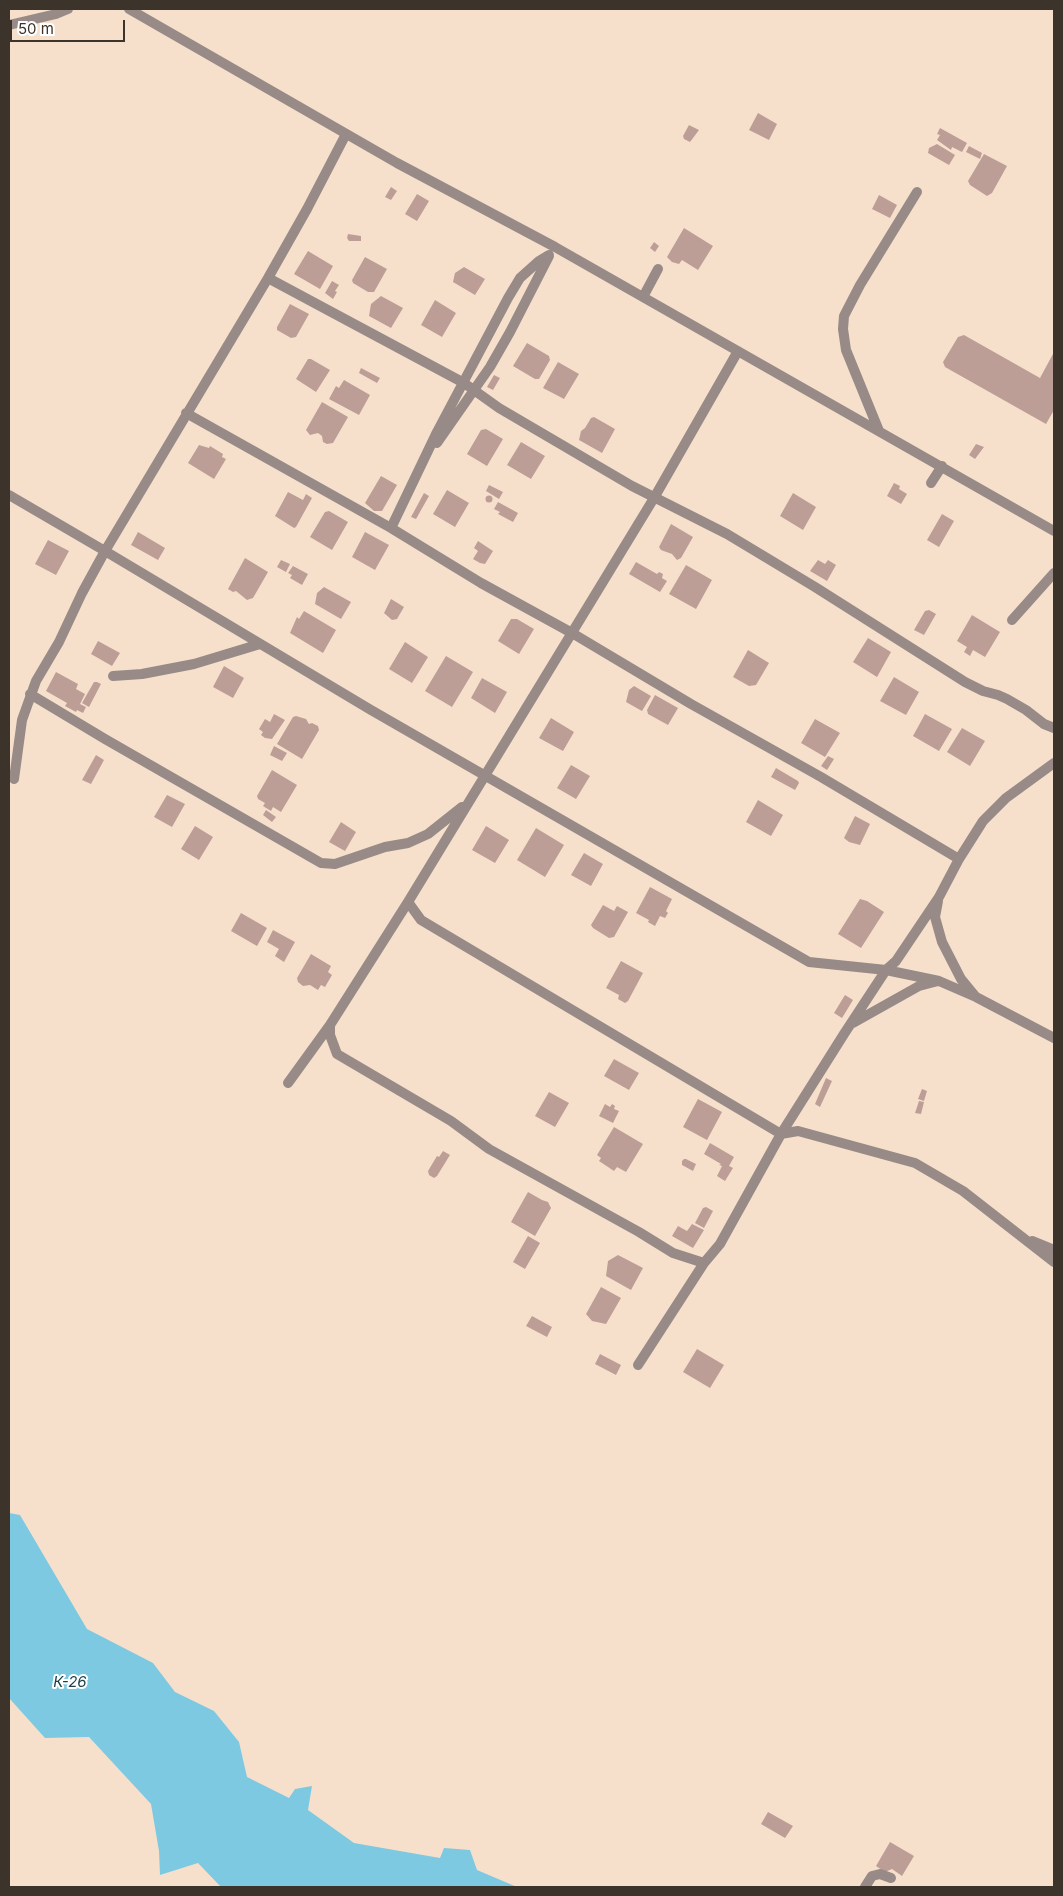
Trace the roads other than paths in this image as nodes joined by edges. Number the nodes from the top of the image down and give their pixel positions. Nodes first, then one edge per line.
1 (68, 9) edge
2 (129, 9) edge
3 (9, 25) edge
4 (346, 134) junction
5 (917, 192) dead end
6 (552, 251) junction
7 (658, 269) dead end
8 (268, 278) junction
9 (643, 297) junction
10 (738, 351) junction
11 (464, 383) junction
12 (475, 390) junction
13 (186, 413) junction
14 (879, 431) junction
15 (426, 455) junction
16 (942, 466) junction
17 (931, 483) dead end
18 (9, 495) edge
19 (654, 498) junction
20 (391, 528) junction
21 (1054, 531) edge
22 (105, 551) junction
23 (1054, 573) edge
24 (1012, 620) dead end
25 (572, 633) junction
26 (260, 644) junction
27 (114, 676) dead end
28 (30, 694) junction
29 (1054, 728) edge
30 (1054, 763) edge
31 (484, 774) junction
32 (14, 779) dead end
33 (467, 803) junction
34 (959, 859) junction
35 (939, 897) junction
36 (408, 902) junction
37 (886, 970) junction
38 (939, 981) junction
39 (976, 996) junction
40 (330, 1025) junction
41 (849, 1025) junction
42 (1054, 1038) edge
43 (288, 1083) dead end
44 (781, 1134) junction
45 (1022, 1236) junction
46 (1054, 1250) edge
47 (1054, 1262) edge
48 (704, 1263) junction
49 (638, 1365) dead end
50 (891, 1878) dead end
51 (865, 1887) edge

1 - 3 street
2 - 4 street
4 - 6 street
4 - 8 street
5 - 14 street
6 - 9 street
6 - 11 street
6 - 12 street
7 - 9 street
8 - 11 street
8 - 13 street
9 - 10 street
10 - 14 street
10 - 19 street
11 - 12 street
11 - 15 street
12 - 15 street
12 - 19 street
13 - 20 street
13 - 22 street
14 - 16 street
15 - 20 street
16 - 17 street
16 - 21 street
18 - 22 street
19 - 25 street
19 - 29 street
20 - 25 street
22 - 26 street
22 - 28 street
23 - 24 street
25 - 31 street
25 - 34 street
26 - 27 street
26 - 31 street
28 - 32 street
28 - 33 street
30 - 34 street
31 - 33 street
31 - 37 street
33 - 36 street
34 - 35 street
35 - 37 street
35 - 39 street
36 - 40 street
36 - 44 street
37 - 38 street
37 - 41 street
38 - 39 street
38 - 41 street
39 - 42 street
40 - 43 street
40 - 48 street
41 - 44 street
44 - 45 street
44 - 48 street
45 - 46 street
45 - 47 street
48 - 49 street
50 - 51 street

